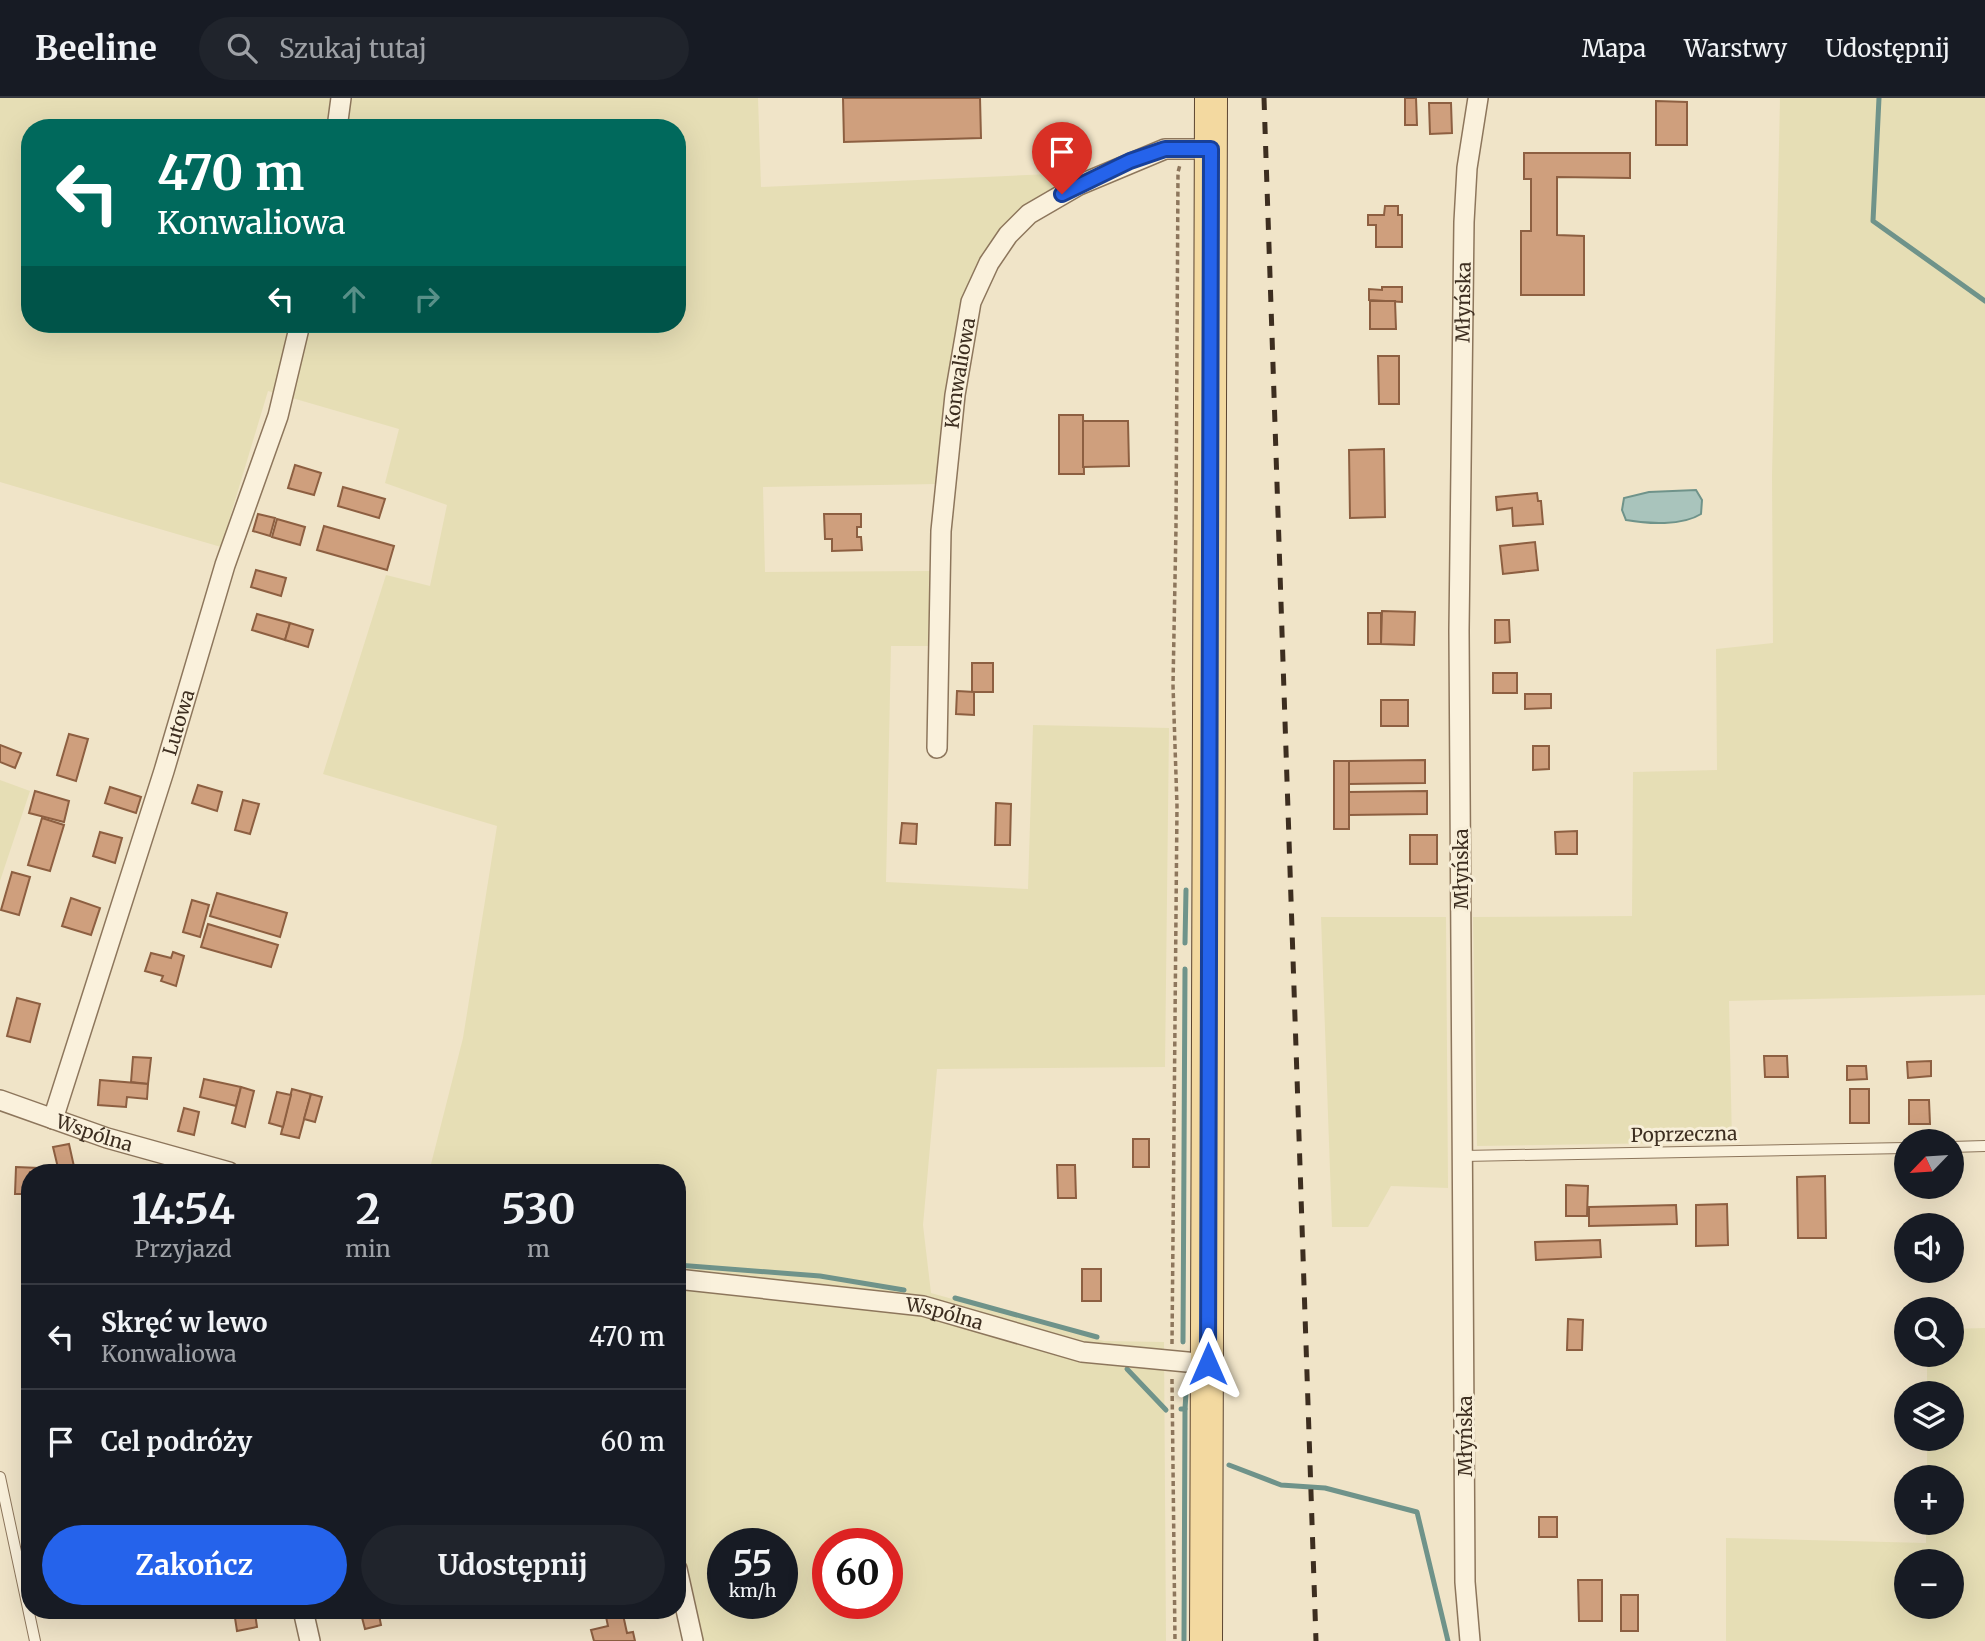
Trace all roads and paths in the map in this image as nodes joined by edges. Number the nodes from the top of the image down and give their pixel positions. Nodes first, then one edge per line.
1 (341, 98) edge
2 (1211, 98) edge
3 (1478, 98) edge
4 (338, 119) edge
5 (1198, 149) junction
6 (298, 333) edge
7 (937, 748) dead end
8 (0, 1100) edge
9 (53, 1119) junction
10 (1985, 1146) edge
11 (1964, 1147) edge
12 (1894, 1148) edge
13 (1463, 1156) junction
14 (196, 1164) edge
15 (686, 1280) edge
16 (1172, 1361) junction
17 (1208, 1364) junction
18 (0, 1478) edge
19 (21, 1579) edge
20 (686, 1610) edge
21 (29, 1619) edge
22 (305, 1619) edge
23 (34, 1641) edge
24 (310, 1641) edge
25 (693, 1641) edge
26 (1175, 1641) edge
27 (1206, 1641) edge
28 (1470, 1641) edge

1 - 4 street
2 - 5 main road
3 - 13 street, Młyńska
5 - 7 street, Konwaliowa
5 - 16 path
5 - 17 main road
6 - 9 street, Lutowa
8 - 9 street, Wspólna
9 - 14 street, Wspólna
10 - 11 lane
12 - 13 lane, Poprzeczna
13 - 28 street, Młyńska
15 - 16 street, Wspólna
16 - 17 street, Wspólna
16 - 26 path
17 - 27 main road
18 - 19 lane
20 - 25 street
21 - 23 lane
22 - 24 street

